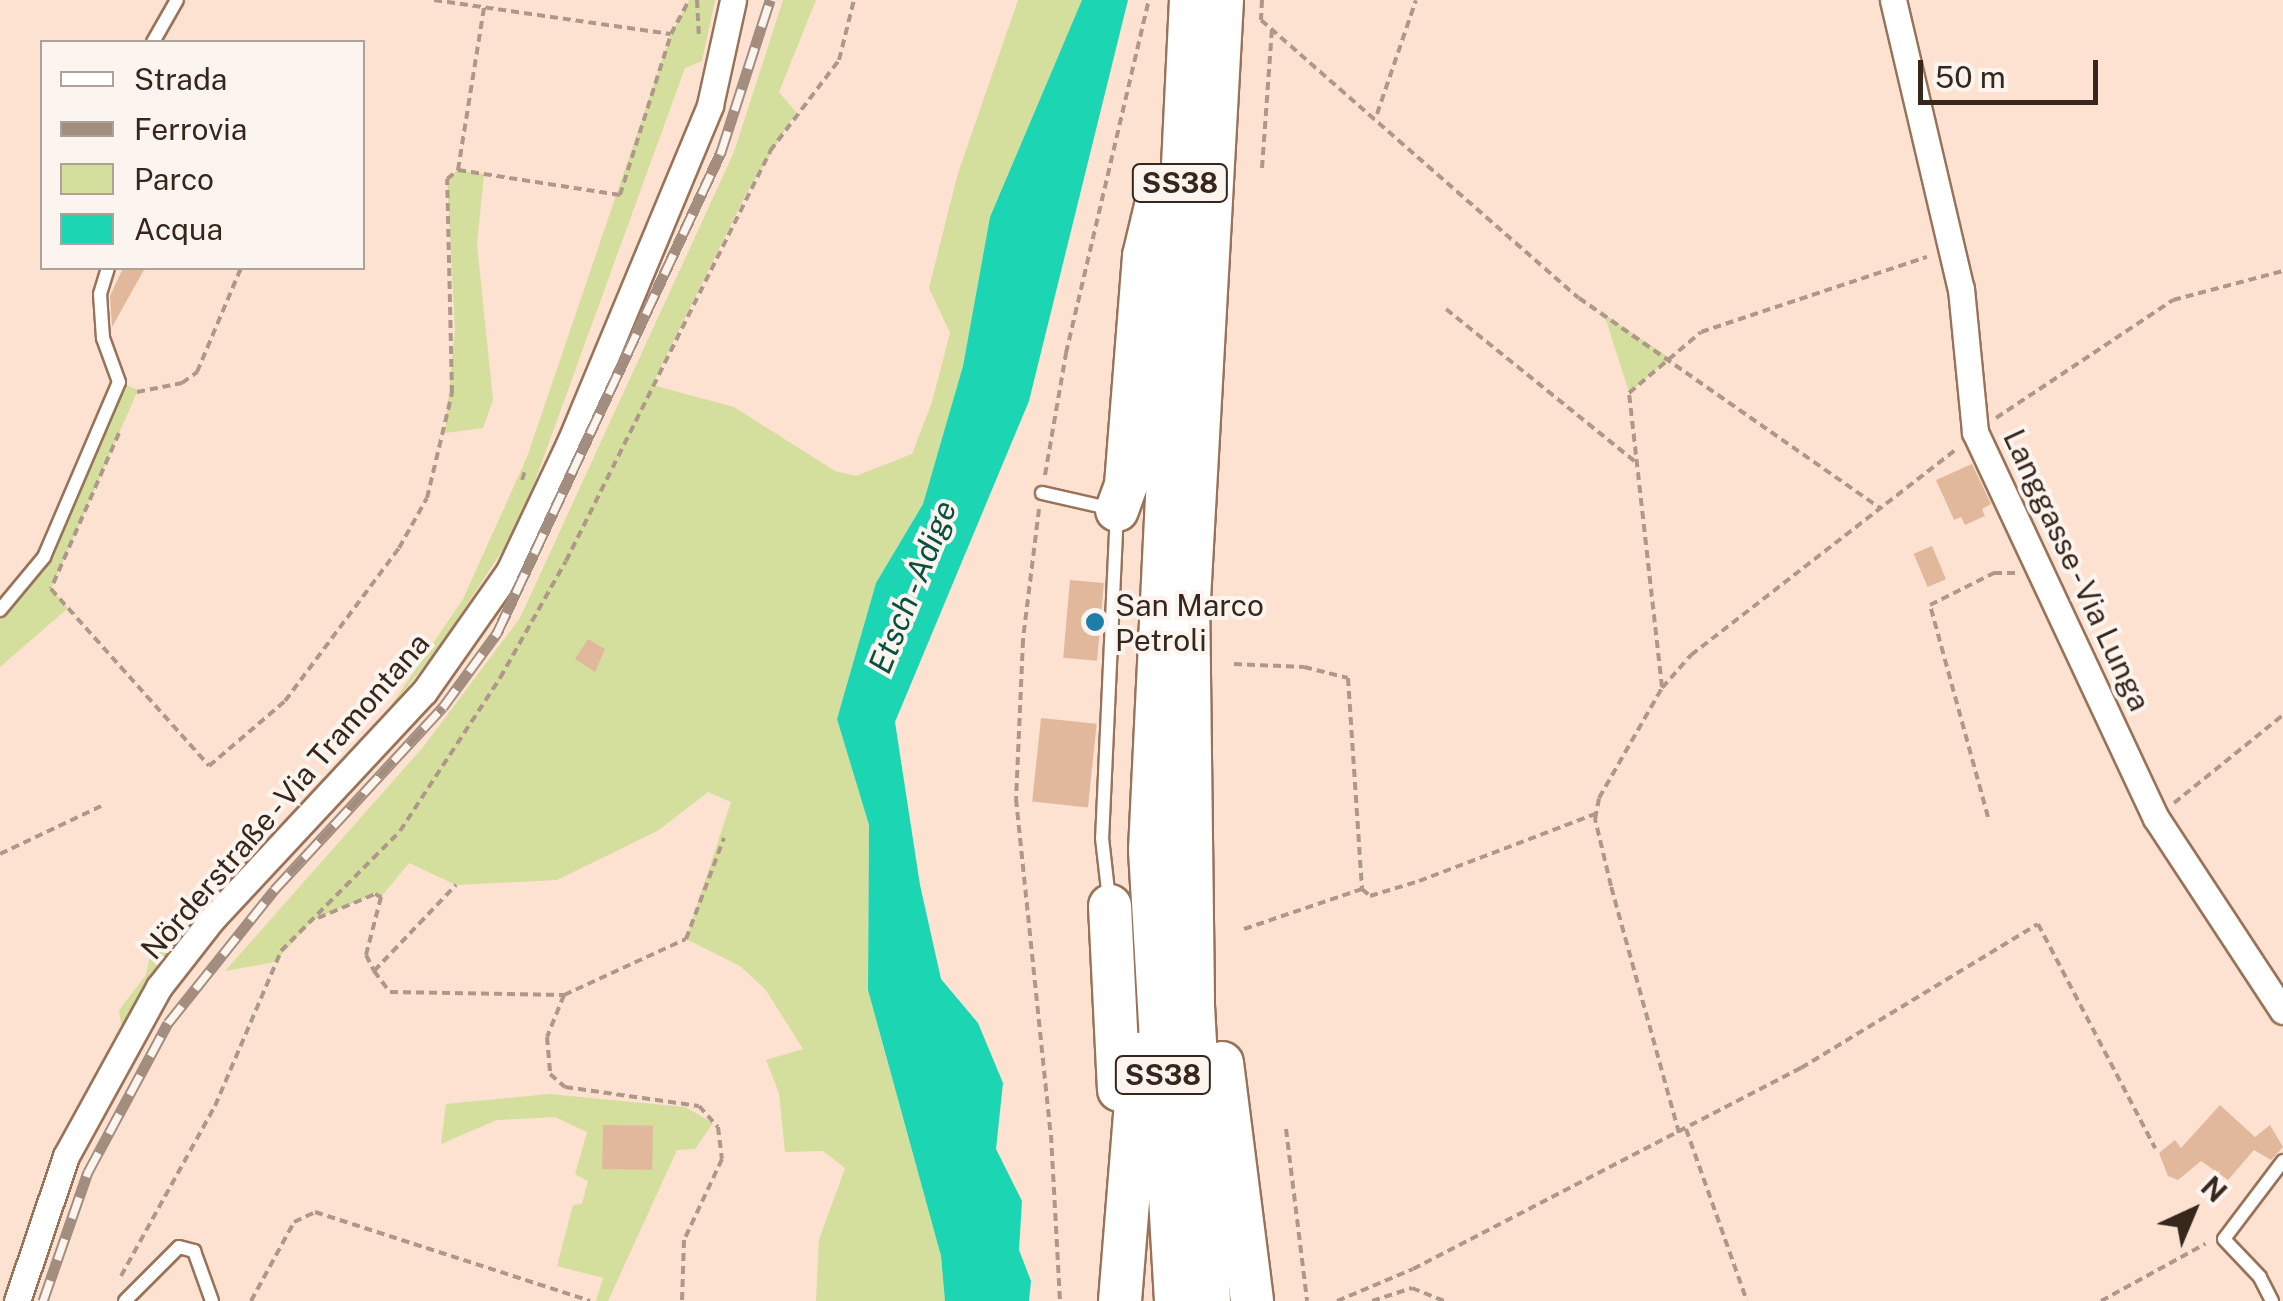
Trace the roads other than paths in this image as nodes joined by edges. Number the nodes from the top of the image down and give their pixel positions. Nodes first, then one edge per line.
1 (177, 0) edge
2 (733, 0) edge
3 (1222, 0) edge
4 (1893, 0) edge
5 (1190, 19) edge
6 (154, 40) edge
7 (107, 270) edge
8 (1042, 493) road end
9 (1117, 510) junction
10 (0, 610) edge
11 (1188, 774) junction
12 (1150, 850) junction
13 (1110, 906) joint
14 (2283, 1011) edge
15 (2283, 1161) edge
16 (17, 1301) edge
17 (125, 1301) edge
18 (212, 1301) edge
19 (1108, 1301) edge
20 (1120, 1301) edge
21 (1176, 1301) edge
22 (1210, 1301) edge
23 (1252, 1301) edge
24 (2272, 1301) edge

1 - 6 lane
2 - 16 street, Nörderstraße - Via Tramontana
3 - 11 highway, SS38
4 - 14 street, Langgasse - Via Lunga
5 - 9 highway
5 - 12 highway, SS38
7 - 10 lane
8 - 9 lane
9 - 13 lane
11 - 22 highway, SS38
11 - 23 highway
12 - 20 highway
12 - 21 highway, SS38
13 - 19 highway
15 - 24 lane
17 - 18 lane

